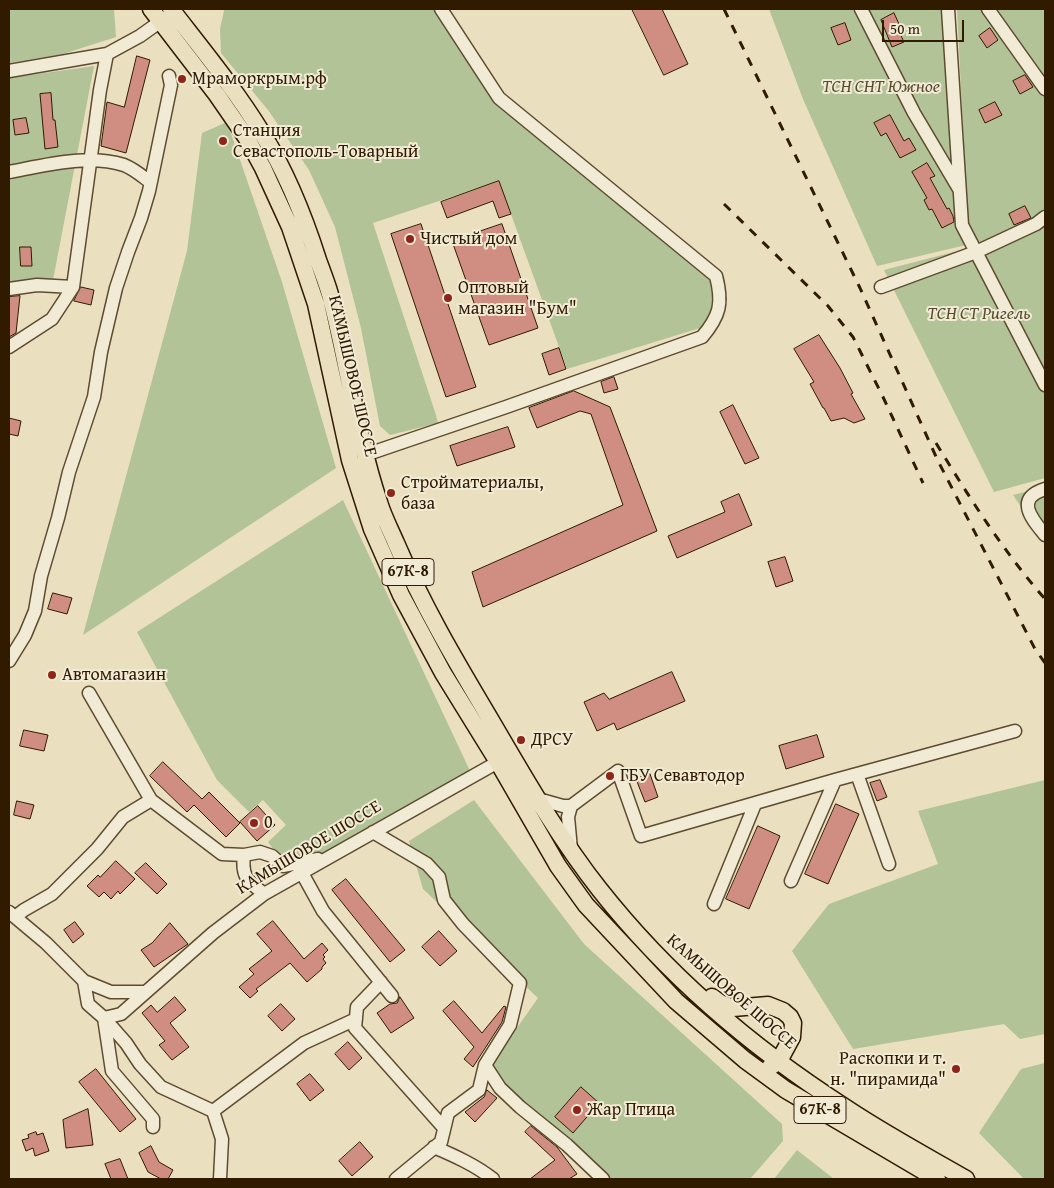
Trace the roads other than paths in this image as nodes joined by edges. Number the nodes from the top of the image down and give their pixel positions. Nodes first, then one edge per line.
1 (441, 9) edge
2 (861, 9) edge
3 (948, 9) edge
4 (988, 9) edge
5 (161, 13) edge
6 (107, 54) junction
7 (9, 71) edge
8 (169, 76) dead end
9 (1045, 89) edge
10 (91, 160) junction
11 (9, 172) edge
12 (150, 182) junction
13 (960, 191) junction
14 (1045, 218) edge
15 (976, 252) junction
16 (73, 286) junction
17 (881, 286) dead end
18 (9, 290) edge
19 (9, 347) edge
20 (1045, 385) edge
21 (366, 455) junction
22 (1045, 489) edge
23 (1045, 535) edge
24 (9, 661) edge
25 (89, 692) dead end
26 (1015, 731) dead end
27 (498, 762) junction
28 (857, 774) junction
29 (835, 780) junction
30 (538, 799) junction
31 (151, 800) junction
32 (756, 804) junction
33 (571, 806) junction
34 (373, 832) junction
35 (571, 849) junction
36 (244, 855) junction
37 (326, 858) junction
38 (889, 864) dead end
39 (302, 873) junction
40 (791, 881) dead end
41 (264, 894) junction
42 (714, 904) dead end
43 (12, 914) edge
44 (669, 968) junction
45 (84, 981) junction
46 (381, 982) junction
47 (146, 992) junction
48 (392, 996) dead end
49 (104, 1018) junction
50 (356, 1020) junction
51 (710, 1031) junction
52 (779, 1061) junction
53 (486, 1065) junction
54 (213, 1110) junction
55 (153, 1127) dead end
56 (444, 1128) junction
57 (434, 1147) junction
58 (220, 1179) edge
59 (396, 1179) edge
60 (494, 1179) edge
61 (603, 1179) edge
62 (937, 1179) edge
63 (966, 1179) edge

1 - 21 street, КАМЫШОВОЕ ШОССЕ
2 - 13 street
3 - 13 street
4 - 9 street
5 - 6 street
5 - 21 main road, КАМЫШОВОЕ ШОССЕ / 67К-8
5 - 27 main road, КАМЫШОВОЕ ШОССЕ / 67К-8
6 - 7 street
6 - 10 street
8 - 12 street
10 - 11 street
10 - 12 street
10 - 16 street
12 - 24 street
13 - 15 street
14 - 15 street
15 - 17 street
15 - 20 street
16 - 18 street
16 - 19 street
21 - 30 main road, КАМЫШОВОЕ ШОССЕ / 67К-8
22 - 23 street
25 - 31 street
26 - 28 street
27 - 34 street, КАМЫШОВОЕ ШОССЕ
27 - 51 main road, КАМЫШОВОЕ ШОССЕ / 67К-8
28 - 29 street
28 - 38 street
29 - 32 street
29 - 40 street
30 - 33 street
30 - 35 main road, КАМЫШОВОЕ ШОССЕ / 67К-8
31 - 36 street
31 - 43 street
32 - 33 street
32 - 42 street
33 - 35 street
34 - 37 street, КАМЫШОВОЕ ШОССЕ
34 - 53 street
35 - 44 main road, КАМЫШОВОЕ ШОССЕ / 67К-8
36 - 37 street
36 - 41 street
37 - 39 street, КАМЫШОВОЕ ШОССЕ
39 - 41 street, КАМЫШОВОЕ ШОССЕ
39 - 46 street
41 - 47 street, КАМЫШОВОЕ ШОССЕ
43 - 45 street
44 - 52 main road, КАМЫШОВОЕ ШОССЕ / 67К-8
44 - 52 main road
45 - 47 street
45 - 49 street
46 - 48 street
46 - 50 street
47 - 49 street, КАМЫШОВОЕ ШОССЕ
49 - 54 street
49 - 55 street
50 - 54 street
50 - 56 street
51 - 52 main road
51 - 62 main road, КАМЫШОВОЕ ШОССЕ / 67К-8
52 - 63 main road, КАМЫШОВОЕ ШОССЕ / 67К-8
53 - 56 street
53 - 61 street
54 - 58 street
56 - 57 street
57 - 59 street
57 - 60 street

